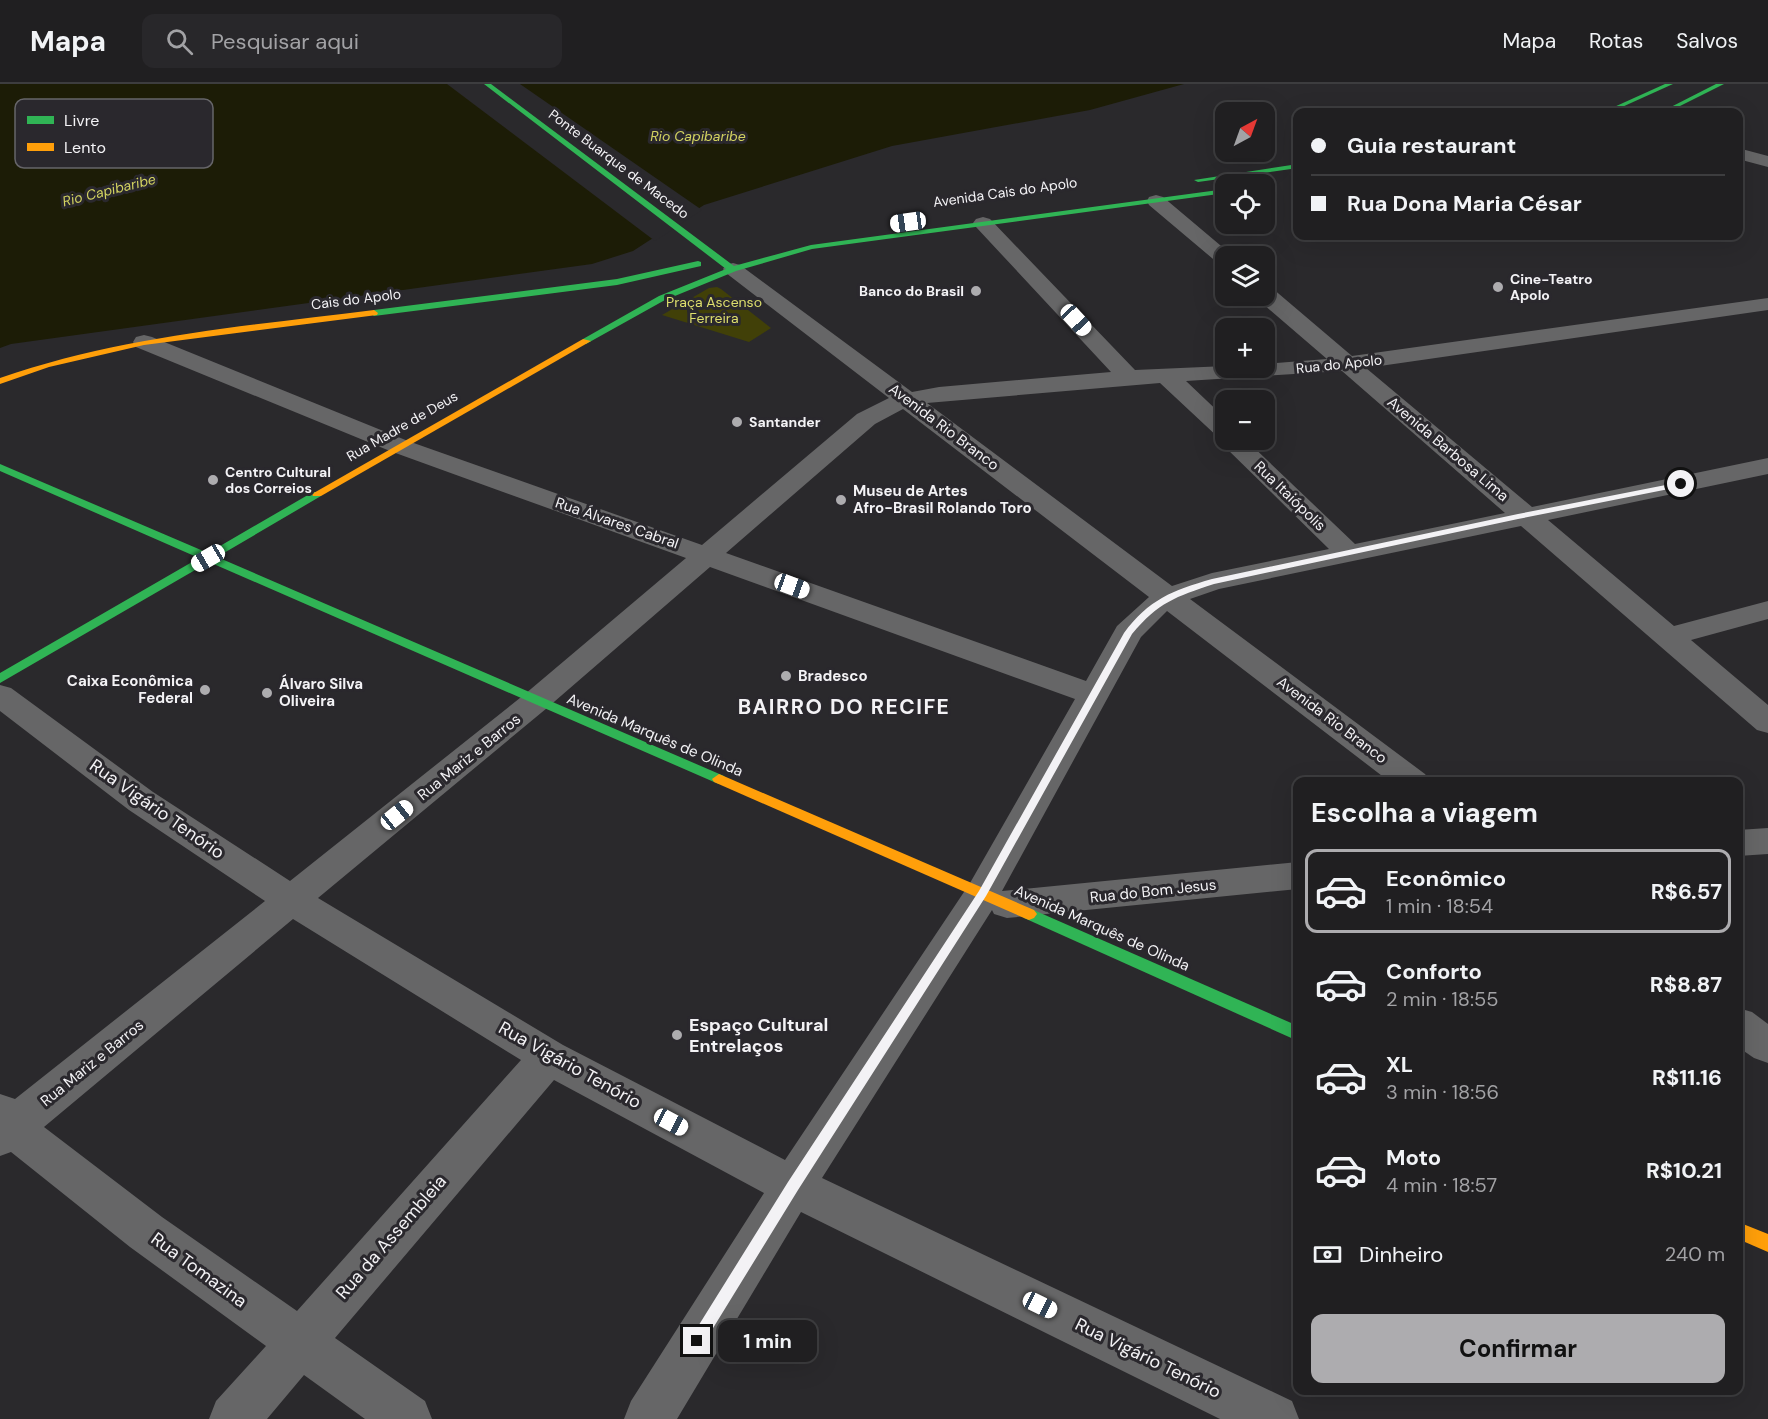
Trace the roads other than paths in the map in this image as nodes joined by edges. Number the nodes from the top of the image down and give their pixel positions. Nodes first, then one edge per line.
1 (487, 84) edge
2 (1670, 84) edge
3 (1720, 84) edge
4 (1615, 108) edge
5 (1672, 108) edge
6 (1743, 154) edge
7 (1768, 162) edge
8 (1293, 167) edge
9 (1215, 193) edge
10 (1156, 201) junction
11 (983, 223) junction
12 (771, 244) dead end
13 (1215, 251) edge
14 (731, 260) junction
15 (1275, 302) edge
16 (1768, 304) edge
17 (144, 342) junction
18 (1347, 364) junction
19 (1166, 375) junction
20 (1129, 377) junction
21 (0, 381) edge
22 (908, 400) junction
23 (1215, 422) edge
24 (399, 446) junction
25 (1242, 450) edge
26 (1768, 466) edge
27 (0, 467) edge
28 (1526, 515) junction
29 (1349, 553) junction
30 (705, 555) junction
31 (208, 558) junction
32 (1169, 596) junction
33 (1768, 610) edge
34 (1668, 637) junction
35 (0, 679) edge
36 (0, 695) edge
37 (1094, 695) junction
38 (536, 701) junction
39 (1768, 722) edge
40 (1406, 777) edge
41 (1768, 841) edge
42 (1743, 843) edge
43 (1293, 876) edge
44 (995, 899) junction
45 (293, 901) junction
46 (1743, 1028) edge
47 (1293, 1032) edge
48 (1768, 1046) edge
49 (549, 1057) junction
50 (4, 1125) edge
51 (793, 1186) junction
52 (1743, 1232) edge
53 (1768, 1243) edge
54 (299, 1342) junction
55 (234, 1419) edge
56 (407, 1419) edge
57 (649, 1419) edge
58 (1274, 1419) edge

1 - 14 main road, Ponte Buarque de Macedo
2 - 4 main road
3 - 5 main road
6 - 7 street
8 - 12 main road, Avenida Cais do Apolo
9 - 10 main road, Avenida Cais do Apolo
10 - 11 main road, Avenida Cais do Apolo
10 - 13 street
11 - 14 main road, Avenida Cais do Apolo
11 - 20 street
14 - 17 main road, Cais do Apolo
14 - 22 street, Avenida Rio Branco
14 - 24 main road, Rua Madre de Deus
15 - 18 street, Avenida Barbosa Lima
16 - 18 street, Rua do Apolo
17 - 21 main road, Cais do Apolo
17 - 24 street, Rua Álvares Cabral
18 - 19 street, Rua do Apolo
18 - 28 street, Avenida Barbosa Lima
19 - 20 street, Rua do Apolo
19 - 23 street
20 - 22 street, Rua do Apolo
22 - 30 street, Rua Mariz e Barros
22 - 32 street, Avenida Rio Branco
24 - 30 street, Rua Álvares Cabral
24 - 31 main road, Rua Madre de Deus
25 - 29 street, Rua Itaiópolis
26 - 28 street
27 - 31 main road, Avenida Marquês de Olinda
28 - 29 street
28 - 34 street, Avenida Barbosa Lima
29 - 32 street
30 - 37 street, Rua Álvares Cabral
30 - 38 street, Rua Mariz e Barros
31 - 35 main road, Rua Madre de Deus
31 - 38 main road, Avenida Marquês de Olinda
32 - 37 street
32 - 40 street, Avenida Rio Branco
33 - 34 street
34 - 39 street, Avenida Barbosa Lima
36 - 45 street, Rua Vigário Tenório
37 - 44 street
38 - 44 main road, Avenida Marquês de Olinda
38 - 45 street, Rua Mariz e Barros
41 - 42 street
43 - 44 street, Rua do Bom Jesus
44 - 47 main road, Avenida Marquês de Olinda
44 - 51 street
45 - 49 street, Rua Vigário Tenório
45 - 50 street, Rua Mariz e Barros
46 - 48 street
49 - 51 street, Rua Vigário Tenório
49 - 54 street, Rua da Assembleia
50 - 54 street, Rua Tomazina
51 - 57 street
51 - 58 street, Rua Vigário Tenório
52 - 53 main road
54 - 55 street, Rua da Assembleia
54 - 56 street, Rua Tomazina

